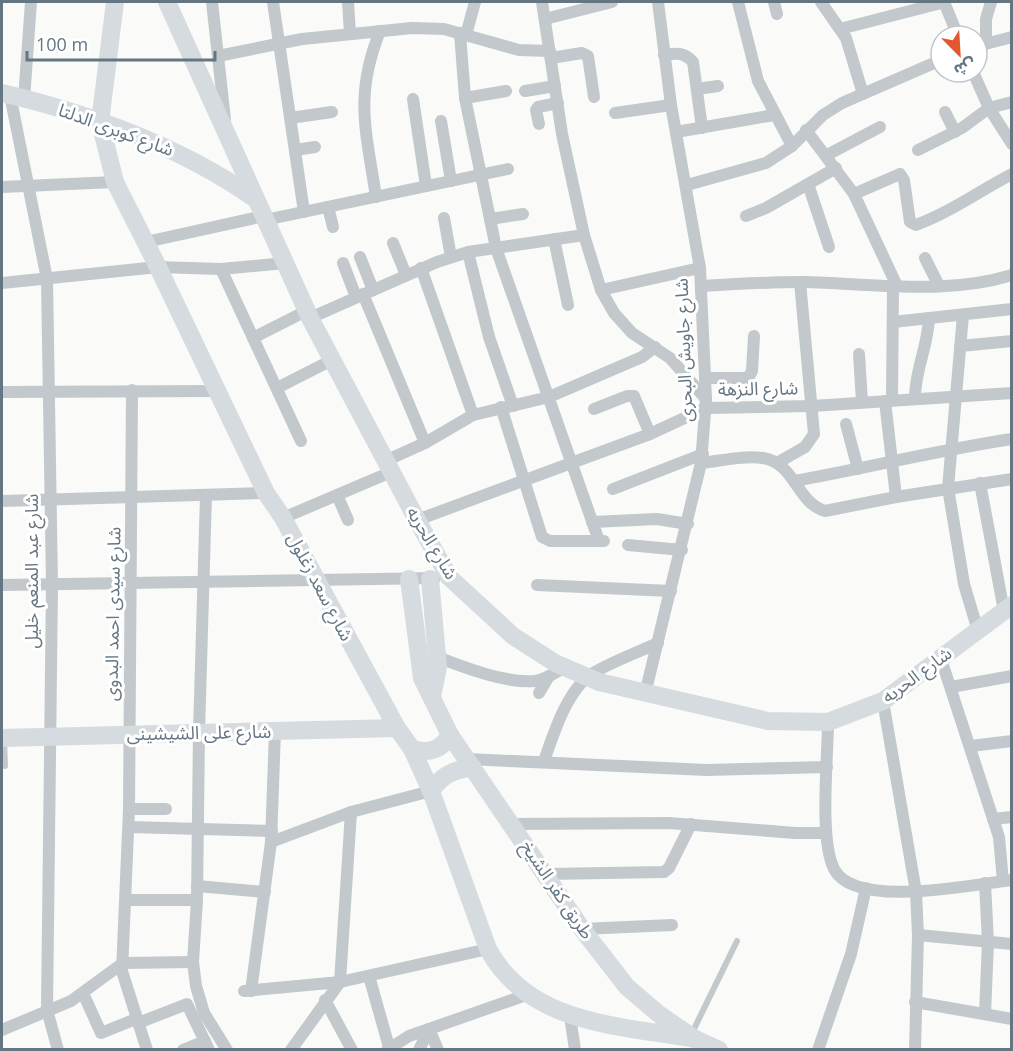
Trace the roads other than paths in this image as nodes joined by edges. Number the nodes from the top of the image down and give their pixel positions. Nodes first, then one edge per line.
1 (31, 2) edge
2 (115, 2) edge
3 (167, 2) edge
4 (213, 2) edge
5 (273, 2) edge
6 (348, 2) edge
7 (475, 2) edge
8 (542, 2) edge
9 (612, 2) edge
10 (661, 2) edge
11 (738, 2) edge
12 (821, 2) edge
13 (944, 2) edge
14 (991, 2) edge
15 (545, 19) junction
16 (953, 24) edge
17 (985, 24) edge
18 (840, 29) junction
19 (380, 31) junction
20 (350, 33) junction
21 (463, 34) junction
22 (1011, 37) edge
23 (279, 43) junction
24 (989, 43) edge
25 (550, 54) junction
26 (664, 55) junction
27 (218, 56) junction
28 (929, 65) edge
29 (978, 84) edge
30 (555, 86) junction
31 (718, 86) dead end
32 (697, 89) junction
33 (506, 91) dead end
34 (525, 91) dead end
35 (863, 94) junction
36 (12, 96) edge
37 (594, 97) dead end
38 (465, 98) junction
39 (412, 99) dead end
40 (1011, 102) edge
41 (558, 103) junction
42 (671, 105) junction
43 (989, 108) junction
44 (332, 112) dead end
45 (945, 112) dead end
46 (615, 113) dead end
47 (774, 115) junction
48 (290, 118) junction
49 (441, 121) dead end
50 (100, 122) junction
51 (538, 124) dead end
52 (880, 127) dead end
53 (702, 128) junction
54 (806, 130) junction
55 (226, 132) junction
56 (676, 132) junction
57 (955, 132) junction
58 (1011, 144) edge
59 (792, 146) junction
60 (315, 147) dead end
61 (295, 150) junction
62 (918, 150) dead end
63 (826, 155) junction
64 (836, 168) junction
65 (508, 169) dead end
66 (1011, 174) edge
67 (481, 175) junction
68 (451, 181) junction
69 (115, 182) junction
70 (687, 184) junction
71 (808, 184) junction
72 (30, 185) junction
73 (426, 186) junction
74 (2, 187) edge
75 (854, 194) junction
76 (376, 197) junction
77 (256, 199) junction
78 (328, 207) junction
79 (304, 212) junction
80 (523, 214) dead end
81 (746, 216) dead end
82 (265, 218) junction
83 (444, 218) dead end
84 (490, 219) junction
85 (333, 227) dead end
86 (584, 235) junction
87 (554, 239) junction
88 (146, 242) junction
89 (393, 243) dead end
90 (829, 247) dead end
91 (496, 248) junction
92 (468, 252) junction
93 (360, 257) dead end
94 (451, 257) junction
95 (925, 258) dead end
96 (285, 263) junction
97 (343, 263) dead end
98 (158, 267) junction
99 (421, 268) junction
100 (700, 268) junction
101 (221, 269) junction
102 (406, 275) junction
103 (1011, 275) edge
104 (47, 279) junction
105 (800, 282) junction
106 (2, 283) edge
107 (701, 286) junction
108 (895, 286) junction
109 (939, 286) junction
110 (601, 290) junction
111 (364, 294) junction
112 (568, 305) dead end
113 (1011, 309) edge
114 (308, 315) junction
115 (963, 315) junction
116 (930, 318) junction
117 (893, 322) junction
118 (754, 336) dead end
119 (254, 338) junction
120 (1011, 341) edge
121 (960, 346) junction
122 (655, 347) junction
123 (859, 354) dead end
124 (332, 360) junction
125 (705, 378) junction
126 (276, 388) junction
127 (132, 390) junction
128 (216, 391) junction
129 (2, 392) edge
130 (49, 392) junction
131 (1011, 393) edge
132 (955, 396) junction
133 (549, 397) junction
134 (915, 398) junction
135 (888, 400) junction
136 (862, 402) junction
137 (706, 403) junction
138 (507, 406) junction
139 (812, 406) junction
140 (594, 409) dead end
141 (473, 415) junction
142 (846, 424) dead end
143 (650, 434) junction
144 (1011, 439) edge
145 (301, 441) dead end
146 (425, 443) junction
147 (951, 448) junction
148 (702, 458) junction
149 (571, 461) junction
150 (777, 463) junction
151 (892, 463) junction
152 (388, 466) junction
153 (858, 469) junction
154 (524, 479) junction
155 (1011, 479) edge
156 (794, 481) junction
157 (980, 483) junction
158 (948, 488) junction
159 (613, 489) dead end
160 (266, 493) junction
161 (206, 495) junction
162 (337, 495) junction
163 (132, 497) junction
164 (896, 497) junction
165 (51, 500) junction
166 (2, 501) edge
167 (283, 518) junction
168 (348, 520) dead end
169 (417, 520) junction
170 (592, 522) junction
171 (688, 524) junction
172 (628, 545) dead end
173 (682, 550) junction
174 (449, 577) junction
175 (409, 579) junction
176 (430, 579) junction
177 (316, 580) junction
178 (204, 581) junction
179 (131, 583) junction
180 (2, 585) edge
181 (52, 585) junction
182 (537, 585) dead end
183 (671, 591) junction
184 (1008, 608) edge
185 (978, 631) junction
186 (658, 643) junction
187 (437, 657) junction
188 (941, 659) junction
189 (566, 667) junction
190 (549, 676) junction
191 (1011, 676) edge
192 (587, 677) junction
193 (951, 687) junction
194 (539, 693) dead end
195 (645, 694) junction
196 (432, 697) junction
197 (883, 701) junction
198 (828, 722) junction
199 (397, 728) junction
200 (275, 731) junction
201 (199, 732) junction
202 (129, 735) junction
203 (450, 735) junction
204 (3, 738) edge
205 (49, 738) junction
206 (1011, 741) edge
207 (971, 746) junction
208 (412, 749) junction
209 (544, 761) junction
210 (470, 764) junction
211 (5, 766) dead end
212 (827, 767) junction
213 (431, 791) junction
214 (166, 808) dead end
215 (129, 809) junction
216 (351, 812) junction
217 (1011, 817) edge
218 (993, 819) junction
219 (512, 824) junction
220 (692, 824) junction
221 (129, 827) junction
222 (199, 828) junction
223 (826, 833) junction
224 (271, 836) junction
225 (546, 874) junction
226 (1007, 880) edge
227 (985, 883) junction
228 (197, 886) junction
229 (866, 888) junction
230 (265, 892) junction
231 (916, 892) junction
232 (126, 900) junction
233 (197, 900) junction
234 (672, 925) dead end
235 (582, 929) junction
236 (918, 935) junction
237 (737, 941) dead end
238 (988, 942) junction
239 (1011, 944) edge
240 (488, 949) junction
241 (193, 962) junction
242 (123, 963) junction
243 (369, 976) junction
244 (340, 982) junction
245 (83, 993) junction
246 (526, 995) junction
247 (325, 999) junction
248 (915, 1002) junction
249 (47, 1010) junction
250 (985, 1014) junction
251 (570, 1016) junction
252 (1011, 1019) edge
253 (137, 1021) junction
254 (429, 1029) junction
255 (2, 1030) edge
256 (693, 1037) junction
257 (207, 1046) edge
258 (293, 1048) edge
259 (388, 1048) edge
260 (422, 1048) edge
261 (58, 1050) edge
262 (147, 1050) edge
263 (183, 1050) edge
264 (227, 1050) edge
265 (352, 1050) edge
266 (438, 1050) edge
267 (575, 1050) edge
268 (718, 1050) edge
269 (818, 1050) edge
270 (915, 1050) edge

1 - 36 street, شارع عبد المنعم خليل
2 - 50 street, شارع سعد زغلول
3 - 55 street, شارع الحريه
4 - 27 street
5 - 23 street
6 - 20 street
7 - 21 street
8 - 15 street
9 - 15 street
10 - 26 street, شارع جاويش البحرى
11 - 47 street
12 - 18 street
13 - 16 street
13 - 18 street
14 - 17 street
15 - 25 street
18 - 35 street
19 - 20 street
19 - 21 street
19 - 76 street
20 - 23 street
21 - 25 street
21 - 38 street
22 - 24 street
23 - 27 street
23 - 48 street
25 - 30 street
25 - 37 street
26 - 32 street
26 - 42 street, شارع جاويش البحرى
27 - 55 street
28 - 35 street
29 - 43 street
30 - 34 street
30 - 41 street
31 - 32 street
32 - 53 street
33 - 38 street
35 - 54 street
36 - 50 street, شارع كوبرى الدلتا
36 - 72 street, شارع عبد المنعم خليل
38 - 67 street
39 - 73 street
40 - 43 street
41 - 51 street
41 - 86 street
42 - 46 street
42 - 56 street, شارع جاويش البحرى
43 - 57 street
43 - 58 street
44 - 48 street
45 - 57 street
47 - 53 street
47 - 59 street
48 - 61 street
49 - 68 street
50 - 69 street, شارع سعد زغلول
50 - 77 street, شارع كوبرى الدلتا
52 - 63 street
53 - 56 street
54 - 59 street
54 - 63 street
55 - 77 street, شارع الحريه
56 - 70 street, شارع جاويش البحرى
57 - 62 street
59 - 70 street
60 - 61 street
61 - 79 street
63 - 64 street
64 - 71 street
64 - 75 street
65 - 67 street
66 - 75 street
67 - 68 street
67 - 84 street
68 - 73 street
69 - 72 street
69 - 88 street, شارع سعد زغلول
70 - 100 street, شارع جاويش البحرى
71 - 81 street
71 - 90 street
72 - 74 street
72 - 104 street, شارع عبد المنعم خليل
73 - 76 street
75 - 108 street
76 - 78 street
77 - 82 street, شارع الحريه
78 - 79 street
78 - 85 street
79 - 82 street
80 - 84 street
82 - 88 street
82 - 96 street, شارع الحريه
83 - 94 street
84 - 91 street
86 - 87 street
86 - 110 street
87 - 91 street
87 - 112 street
88 - 98 street, شارع سعد زغلول
89 - 102 street
91 - 92 street
91 - 133 street
92 - 94 street
92 - 138 street
93 - 111 street
94 - 99 street
95 - 109 street
96 - 101 street
96 - 114 street, شارع الحريه
97 - 111 street
98 - 101 street
98 - 104 street
98 - 128 street, شارع سعد زغلول
99 - 102 street
99 - 141 street
100 - 107 street, شارع جاويش البحرى
100 - 110 street
101 - 119 street
102 - 111 street
103 - 109 street
104 - 106 street
104 - 130 street, شارع عبد المنعم خليل
105 - 107 street
105 - 108 street
105 - 139 street
107 - 125 street, شارع جاويش البحرى
108 - 109 street
108 - 117 street
110 - 122 street
111 - 114 street
111 - 146 street
113 - 115 street
114 - 119 street
114 - 124 street, شارع الحريه
115 - 116 street
115 - 121 street
116 - 117 street
116 - 134 street
117 - 135 street
118 - 125 street
119 - 126 street
120 - 121 street
121 - 132 street
122 - 133 street
122 - 137 street
123 - 136 street
124 - 126 street
124 - 152 street, شارع الحريه
125 - 137 street, شارع جاويش البحرى
126 - 145 street
127 - 128 street
127 - 130 street
127 - 163 street, شارع سيدى احمد البدوى
128 - 160 street, شارع سعد زغلول
129 - 130 street
130 - 165 street, شارع عبد المنعم خليل
131 - 132 street, شارع النزهة
132 - 134 street, شارع النزهة
132 - 147 street
133 - 138 street
133 - 149 street
134 - 135 street, شارع النزهة
135 - 136 street, شارع النزهة
135 - 151 street
136 - 139 street, شارع النزهة
137 - 139 street, شارع النزهة
137 - 143 street, شارع النزهة
137 - 148 street, شارع جاويش البحرى
138 - 141 street
138 - 154 street
139 - 150 street
140 - 143 street
141 - 146 street
142 - 153 street
143 - 149 street, شارع النزهة
144 - 147 street
146 - 152 street
147 - 151 street
147 - 158 street
148 - 150 street
148 - 159 street
148 - 171 street, شارع جاويش البحرى
149 - 154 street, شارع النزهة
149 - 170 street
150 - 156 street
151 - 153 street
151 - 164 street
152 - 162 street
152 - 169 street, شارع الحريه
153 - 156 street
154 - 169 street, شارع النزهة
154 - 170 street
155 - 157 street
156 - 164 street
157 - 158 street
157 - 184 street
158 - 164 street
158 - 185 street
160 - 161 street
160 - 167 street, شارع سعد زغلول
161 - 163 street
161 - 178 street
162 - 167 street
162 - 168 street
163 - 165 street
163 - 179 street, شارع سيدى احمد البدوى
165 - 166 street
165 - 181 street, شارع عبد المنعم خليل
167 - 177 street, شارع سعد زغلول
169 - 174 street, شارع الحريه
170 - 171 street
171 - 173 street, شارع جاويش البحرى
172 - 173 street
173 - 183 street, شارع جاويش البحرى
174 - 176 street
174 - 189 street, شارع الحريه
175 - 176 street
175 - 177 street
175 - 196 street, طريق كفر الشيخ
176 - 187 street
177 - 178 street
177 - 199 street, شارع سعد زغلول
178 - 179 street
178 - 201 street
179 - 181 street
179 - 202 street, شارع سيدى احمد البدوى
180 - 181 street
181 - 205 street, شارع عبد المنعم خليل
182 - 183 street
183 - 186 street, شارع جاويش البحرى
184 - 185 street, شارع الحريه
185 - 188 street, شارع الحريه
186 - 192 street
186 - 195 street, شارع جاويش البحرى
187 - 190 street
187 - 196 street
188 - 193 street
188 - 197 street, شارع الحريه
189 - 190 street
189 - 192 street, شارع الحريه
190 - 194 street
191 - 193 street
192 - 195 street, شارع الحريه
192 - 209 street
193 - 207 street
195 - 198 street, شارع الحريه
196 - 203 street, طريق كفر الشيخ
197 - 198 street, شارع الحريه
197 - 231 street
198 - 212 street
199 - 200 street, شارع على الشيشينى
199 - 208 street, شارع سعد زغلول
200 - 201 street, شارع على الشيشينى
200 - 224 street
201 - 202 street, شارع على الشيشينى
201 - 222 street
202 - 205 street, شارع على الشيشينى
202 - 215 street, شارع سيدى احمد البدوى
203 - 208 street
203 - 210 street, طريق كفر الشيخ
204 - 205 street, شارع على الشيشينى
204 - 211 lane
205 - 249 street, شارع عبد المنعم خليل
206 - 207 street
207 - 218 street
208 - 213 street, شارع سعد زغلول
209 - 210 street
209 - 212 street
210 - 213 street
210 - 219 street, طريق كفر الشيخ
212 - 223 street
213 - 216 street
213 - 240 street, شارع سعد زغلول
214 - 215 street
215 - 221 street, شارع سيدى احمد البدوى
216 - 224 street
216 - 244 street
217 - 218 street
218 - 226 street
219 - 220 street
219 - 225 street, طريق كفر الشيخ
220 - 223 street
220 - 225 street
221 - 222 street
221 - 232 street, شارع سيدى احمد البدوى
222 - 224 street
222 - 228 street
223 - 229 street
224 - 230 street
225 - 235 street, طريق كفر الشيخ
226 - 227 street
227 - 231 street
227 - 238 street
228 - 230 street
228 - 233 street
229 - 231 street
229 - 269 street
230 - 244 street
231 - 236 street
232 - 233 street
232 - 242 street, شارع سيدى احمد البدوى
233 - 241 street
234 - 235 street
235 - 256 street, طريق كفر الشيخ
236 - 238 street
236 - 248 street
237 - 256 lane
238 - 239 street
238 - 250 street
240 - 243 street
240 - 246 street, شارع سعد زغلول
241 - 242 street
241 - 264 street
242 - 245 street
242 - 253 street, شارع سيدى احمد البدوى
243 - 244 street
243 - 259 street
244 - 247 street
245 - 249 street
245 - 253 street
246 - 251 street, شارع سعد زغلول
246 - 254 street
247 - 258 street
247 - 265 street
248 - 250 street
248 - 270 street
249 - 255 street
249 - 261 street, شارع عبد المنعم خليل
250 - 252 street
251 - 256 street, شارع سعد زغلول
251 - 267 street
253 - 257 street
253 - 262 street, شارع سيدى احمد البدوى
254 - 259 street
254 - 260 street
254 - 266 street
256 - 268 street, طريق كفر الشيخ
257 - 263 street

